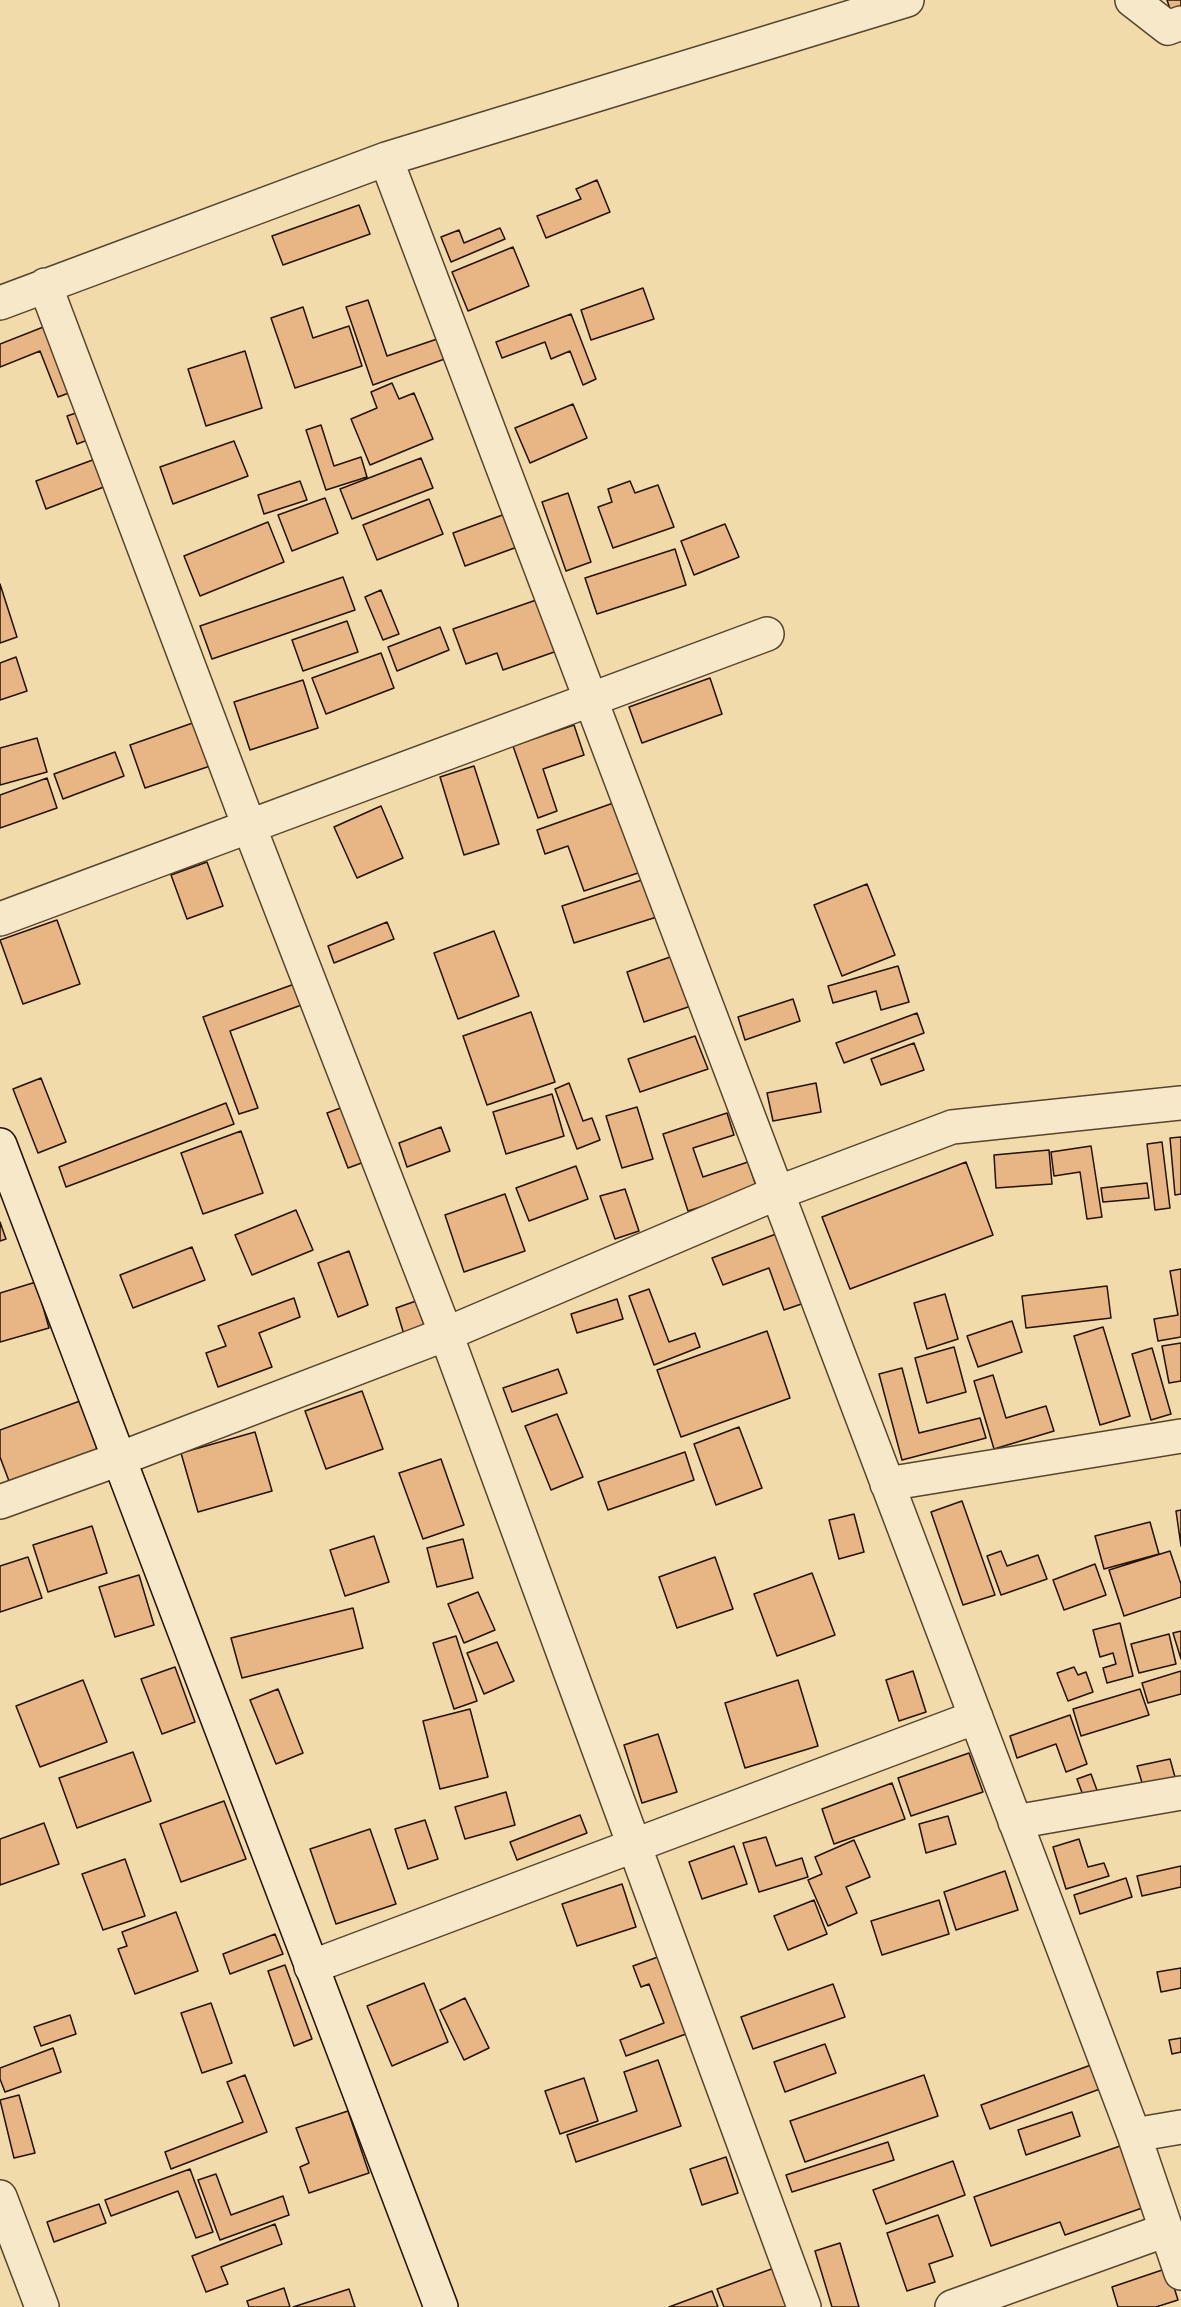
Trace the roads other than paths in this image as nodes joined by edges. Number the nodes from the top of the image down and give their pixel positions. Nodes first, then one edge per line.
1 (907, 0) edge
2 (1132, 0) edge
3 (1181, 23) edge
4 (386, 159) junction
5 (45, 285) junction
6 (0, 303) edge
7 (768, 634) dead end
8 (591, 699) junction
9 (249, 826) junction
10 (0, 919) edge
11 (1181, 1103) edge
12 (0, 1145) edge
13 (777, 1193) junction
14 (446, 1334) junction
15 (1181, 1436) edge
16 (119, 1460) junction
17 (887, 1484) junction
18 (0, 1502) edge
19 (976, 1717) junction
20 (1181, 1793) edge
21 (1015, 1822) junction
22 (634, 1845) junction
23 (311, 1967) junction
24 (1181, 2127) edge
25 (1134, 2135) junction
26 (0, 2197) edge
27 (1167, 2230) junction
28 (1181, 2273) edge
29 (42, 2307) edge
30 (441, 2307) edge
31 (804, 2307) edge
32 (952, 2307) edge

1 - 4 street
2 - 3 street
4 - 5 street
4 - 8 street
5 - 6 street
5 - 9 street
7 - 8 street
8 - 9 street
8 - 13 street
9 - 10 street
9 - 14 street
11 - 13 street
12 - 16 street
13 - 14 street
13 - 17 street
14 - 16 street
14 - 22 street
15 - 17 street
16 - 18 street
16 - 23 street
17 - 19 street
19 - 21 street
19 - 22 street
20 - 21 street
21 - 25 street
22 - 23 street
22 - 31 street
23 - 30 street
24 - 25 street
25 - 27 street
26 - 29 street
27 - 28 street
27 - 32 street

